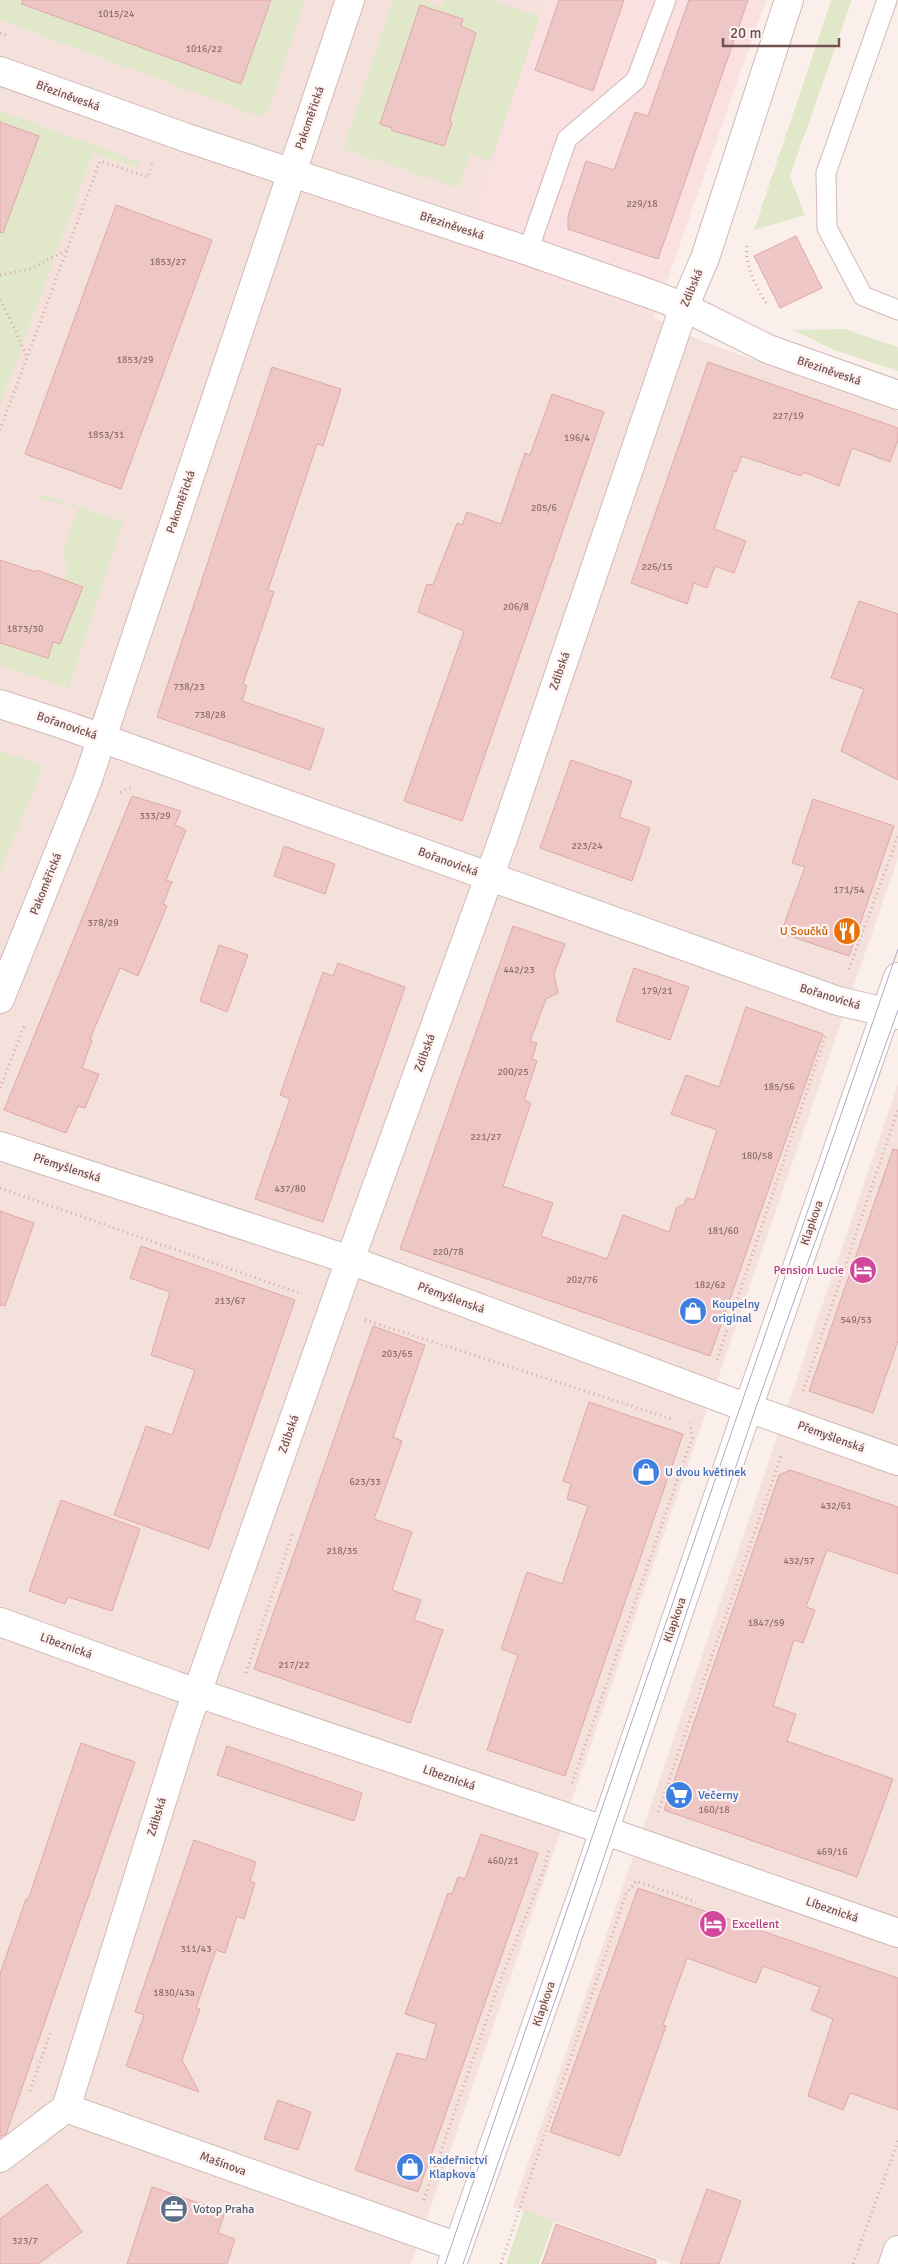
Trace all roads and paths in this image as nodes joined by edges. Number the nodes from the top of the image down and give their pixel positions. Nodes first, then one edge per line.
1 (350, 0) edge
2 (666, 0) edge
3 (788, 0) edge
4 (887, 0) edge
5 (0, 33) edge
6 (9, 37) dead end
7 (0, 71) edge
8 (154, 157) dead end
9 (291, 174) junction
10 (67, 250) junction
11 (528, 251) junction
12 (0, 275) edge
13 (0, 300) edge
14 (684, 307) junction
15 (898, 310) edge
16 (27, 358) junction
17 (898, 395) edge
18 (0, 430) edge
19 (0, 704) edge
20 (101, 738) junction
21 (141, 790) dead end
22 (116, 794) dead end
23 (898, 836) edge
24 (489, 876) junction
25 (898, 977) edge
26 (0, 1000) edge
27 (838, 1002) junction
28 (892, 1013) edge
29 (25, 1024) dead end
30 (0, 1088) edge
31 (898, 1109) edge
32 (0, 1146) edge
33 (0, 1188) edge
34 (350, 1260) junction
35 (306, 1296) dead end
36 (362, 1328) dead end
37 (702, 1390) junction
38 (748, 1408) junction
39 (792, 1423) junction
40 (690, 1425) junction
41 (898, 1461) edge
42 (296, 1524) dead end
43 (0, 1622) edge
44 (255, 1676) dead end
45 (197, 1693) junction
46 (560, 1815) junction
47 (657, 1816) dead end
48 (603, 1831) junction
49 (636, 1882) dead end
50 (898, 1933) edge
51 (52, 2028) dead end
52 (28, 2097) dead end
53 (66, 2108) junction
54 (898, 2141) edge
55 (0, 2158) edge
56 (413, 2232) junction
57 (898, 2250) edge
58 (455, 2255) edge
59 (501, 2264) edge
60 (853, 2264) edge
61 (893, 2264) edge

1 - 9 street, Pakoměřická
2 - 11 lane
3 - 14 street, Zdibská
4 - 15 lane
5 - 6 path
7 - 9 street, Březiněveská
8 - 10 path
9 - 11 street, Březiněveská
9 - 20 street, Pakoměřická
10 - 12 path
10 - 16 path
11 - 14 street, Březiněveská
13 - 16 path
14 - 17 street, Březiněveská
14 - 24 street, Zdibská
16 - 18 path
19 - 20 street, Bořanovická
20 - 24 street, Bořanovická
20 - 26 street, Pakoměřická
21 - 22 path
23 - 27 path
24 - 27 street, Bořanovická
24 - 34 street, Zdibská
25 - 28 street, Klapkova
27 - 28 street, Bořanovická
27 - 37 path
28 - 38 street, Klapkova
29 - 30 path
31 - 39 path
32 - 34 street, Přemyšlenská
33 - 35 path
34 - 37 street, Přemyšlenská
34 - 45 street, Zdibská
36 - 40 path
37 - 38 street, Přemyšlenská
37 - 40 path
38 - 39 street, Přemyšlenská
38 - 48 street, Klapkova
39 - 41 street, Přemyšlenská
39 - 47 path
40 - 46 path
42 - 44 path
43 - 45 street, Líbeznická
45 - 46 street, Líbeznická
45 - 53 street, Zdibská
46 - 48 street, Líbeznická
46 - 56 path
48 - 50 street, Líbeznická
48 - 58 street, Klapkova
49 - 59 path
51 - 52 path
53 - 55 street
53 - 56 street, Mašínova
54 - 60 path
56 - 58 street, Mašínova
57 - 61 street

